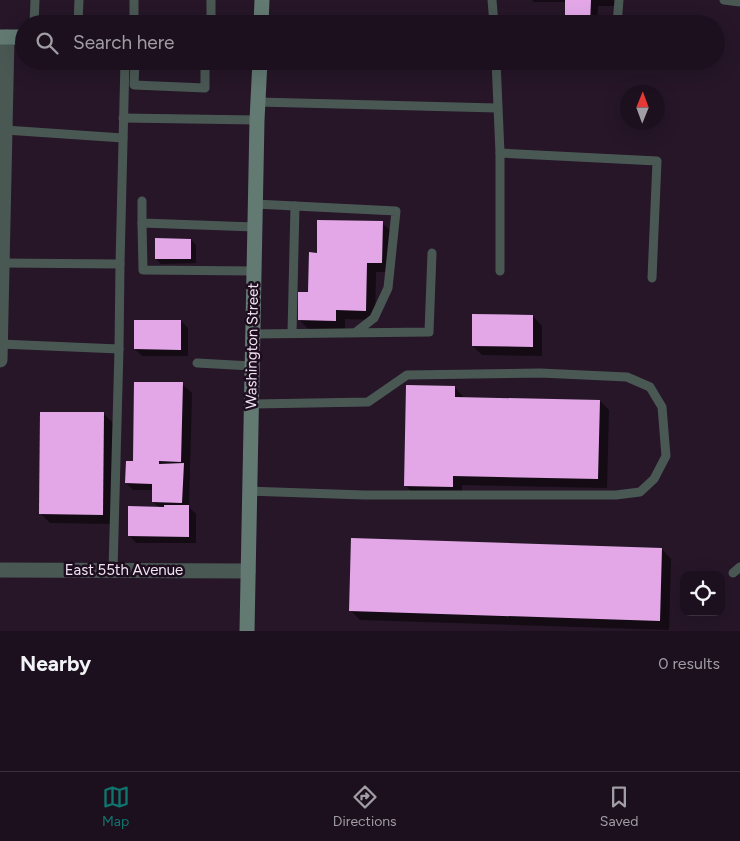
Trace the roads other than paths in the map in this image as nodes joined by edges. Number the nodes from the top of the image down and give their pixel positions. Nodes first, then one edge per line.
1 (34, 0) edge
2 (79, 0) edge
3 (134, 0) edge
4 (211, 0) edge
5 (262, 0) edge
6 (492, 0) edge
7 (619, 0) edge
8 (724, 0) edge
9 (740, 2) edge
10 (34, 15) edge
11 (78, 15) edge
12 (134, 15) edge
13 (211, 15) edge
14 (261, 15) edge
15 (493, 15) edge
16 (618, 15) edge
17 (4, 37) edge
18 (125, 70) edge
19 (135, 70) edge
20 (206, 70) edge
21 (260, 70) edge
22 (496, 70) edge
23 (258, 102) junction
24 (3, 107) edge
25 (497, 108) junction
26 (123, 118) junction
27 (257, 120) junction
28 (5, 130) junction
29 (123, 138) junction
30 (500, 153) junction
31 (142, 201) dead end
32 (255, 204) junction
33 (294, 206) junction
34 (142, 223) junction
35 (255, 227) junction
36 (432, 253) dead end
37 (120, 264) junction
38 (1, 270) edge
39 (254, 271) junction
40 (500, 271) dead end
41 (652, 278) dead end
42 (356, 332) junction
43 (292, 333) junction
44 (253, 334) junction
45 (0, 344) edge
46 (119, 349) junction
47 (0, 360) edge
48 (197, 363) dead end
49 (252, 366) junction
50 (251, 404) junction
51 (250, 490) junction
52 (0, 570) edge
53 (113, 570) junction
54 (248, 571) junction
55 (247, 631) edge

1 - 10 lane
2 - 11 lane
3 - 12 lane
4 - 13 lane
5 - 14 main road
6 - 15 lane
7 - 16 lane
8 - 9 lane
17 - 24 street
18 - 26 lane
19 - 20 lane
21 - 23 main road, Washington Street
22 - 25 lane
23 - 25 lane
23 - 27 main road, Washington Street
24 - 28 street
25 - 30 lane
26 - 27 lane
26 - 29 lane
27 - 32 main road, Washington Street
28 - 29 lane
28 - 38 street
29 - 37 lane
30 - 40 lane
30 - 41 lane
31 - 34 lane
32 - 33 lane
32 - 35 main road, Washington Street
33 - 42 lane
33 - 43 lane
34 - 35 lane
34 - 39 lane
35 - 39 main road, Washington Street
36 - 42 lane
37 - 38 lane
37 - 46 lane
38 - 45 street
39 - 44 main road, Washington Street
42 - 43 lane
43 - 44 lane
44 - 49 main road, Washington Street
45 - 46 lane
45 - 47 street
46 - 53 lane
48 - 49 lane
49 - 50 main road, Washington Street
50 - 51 main road, Washington Street
50 - 51 lane
51 - 54 main road, Washington Street
52 - 53 street, East 55th Avenue
53 - 54 street, East 55th Avenue
54 - 55 main road, Washington Street

